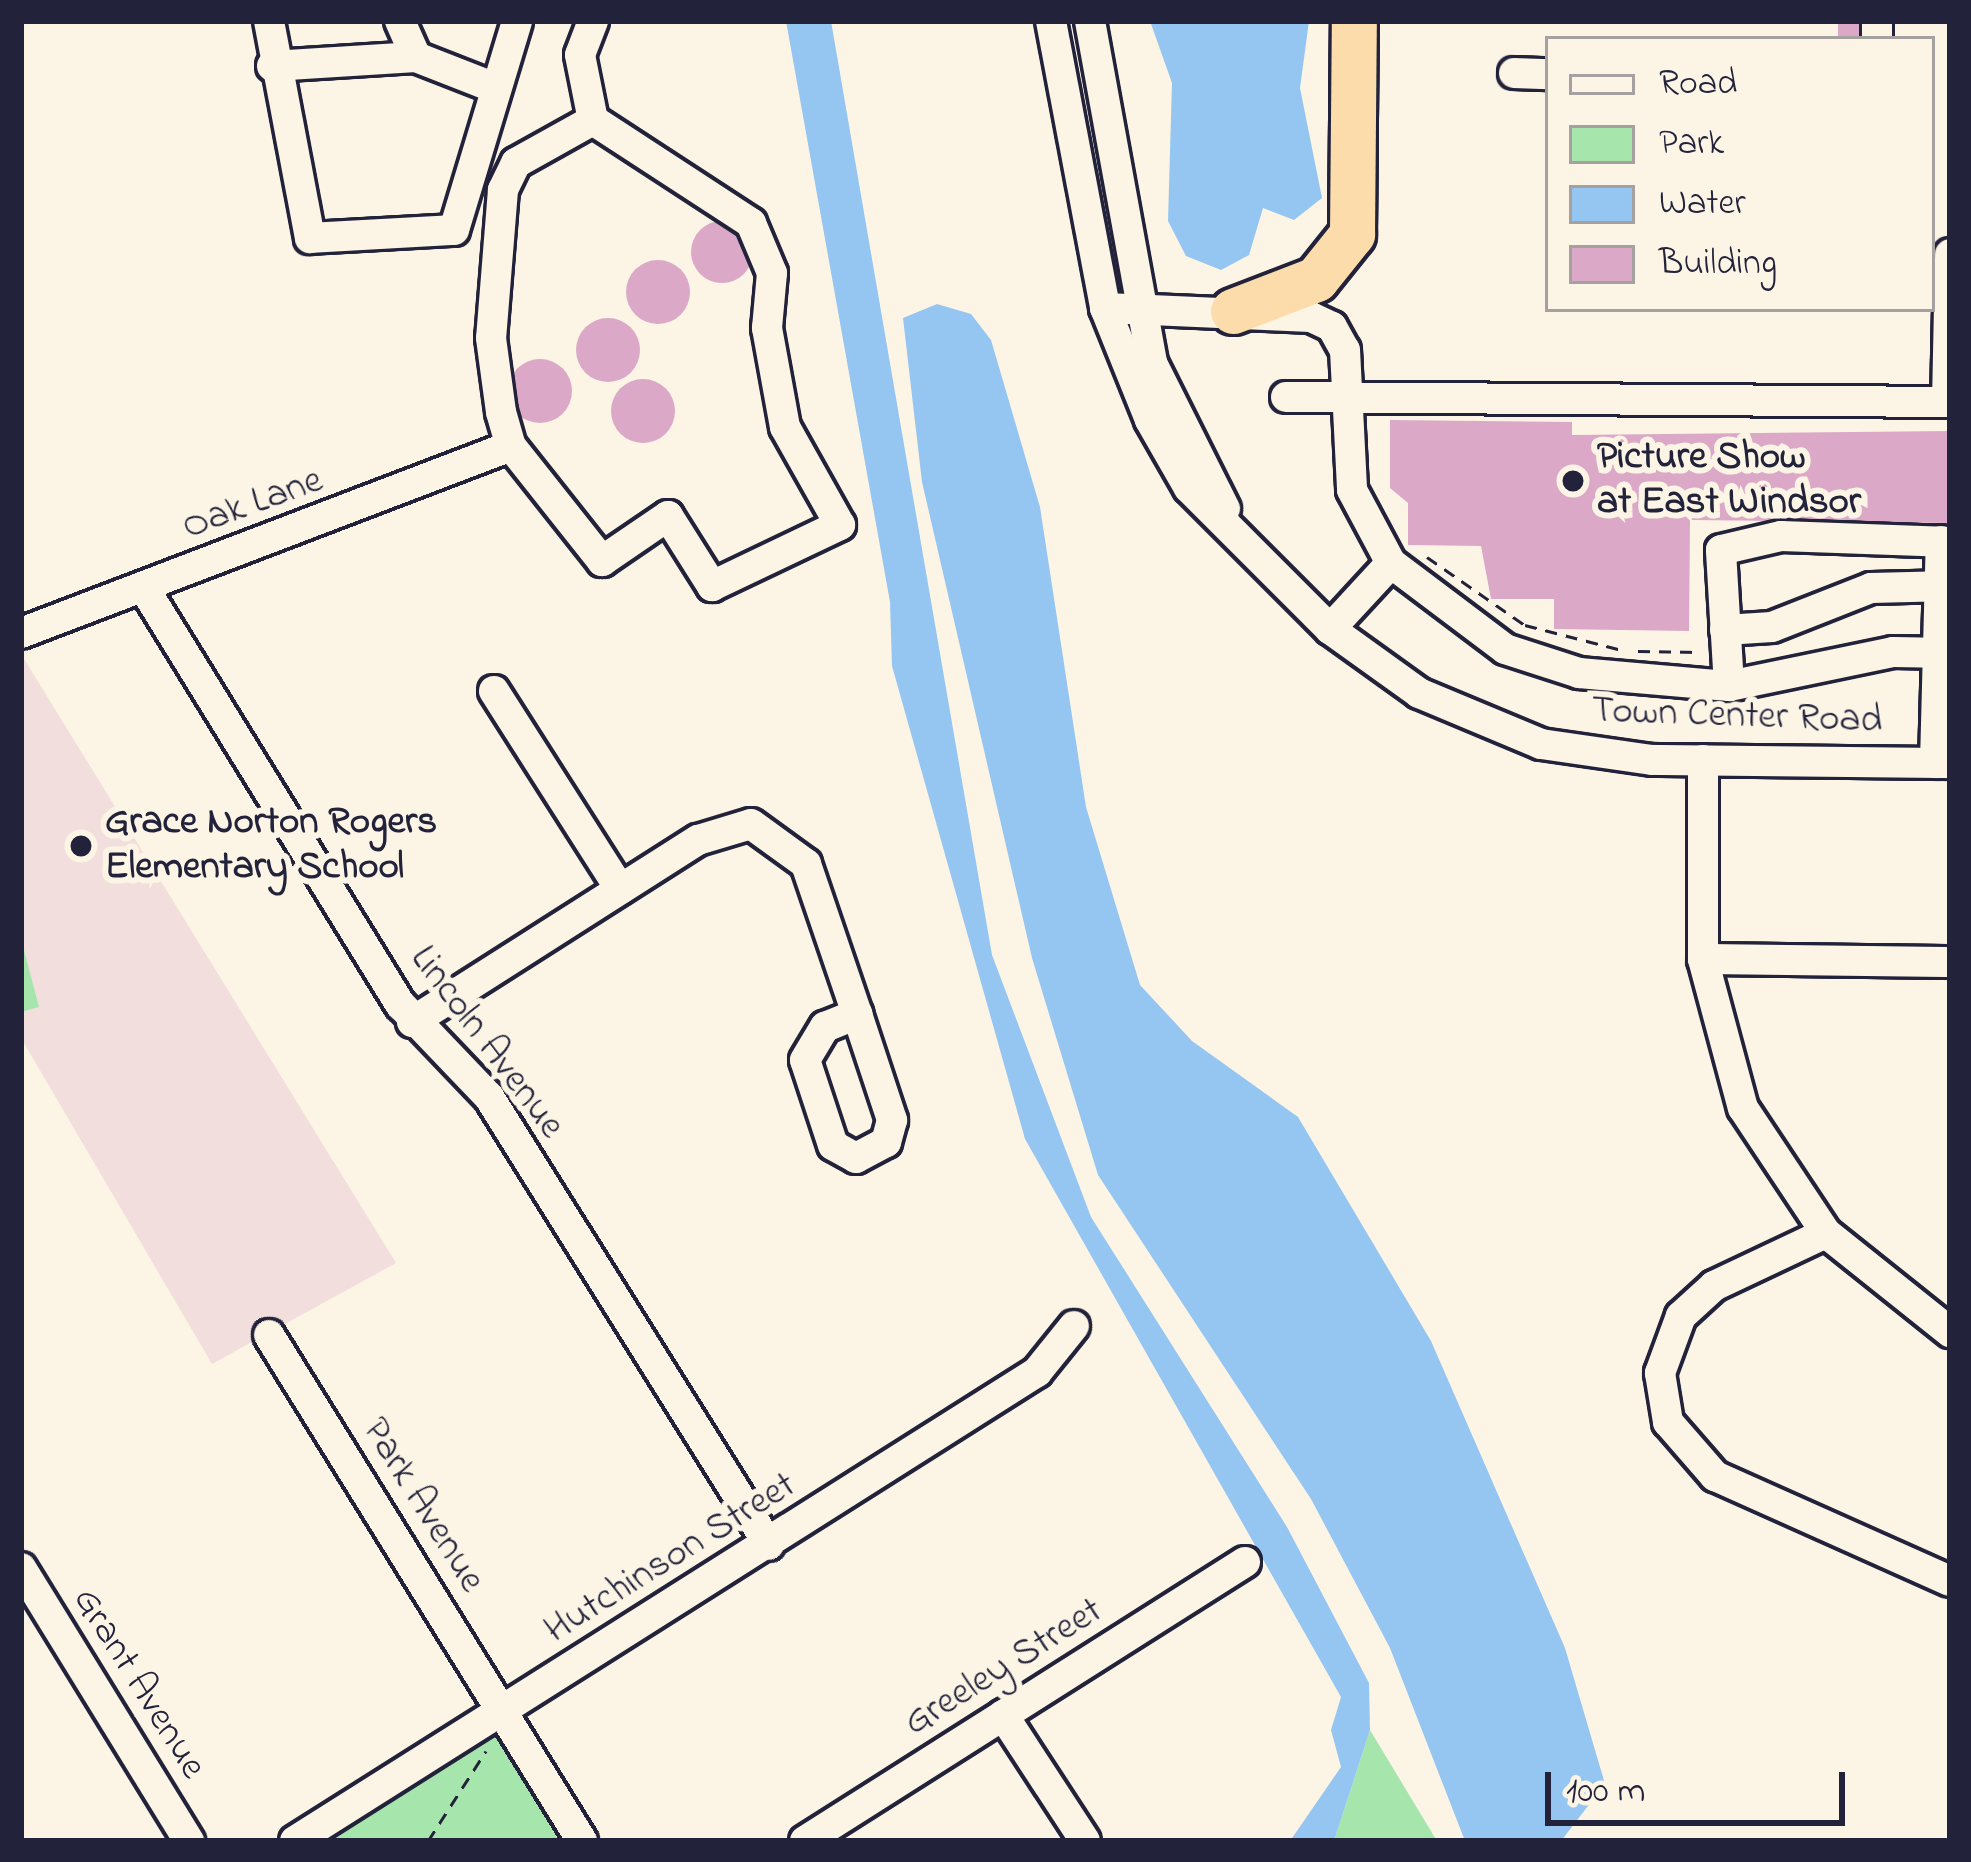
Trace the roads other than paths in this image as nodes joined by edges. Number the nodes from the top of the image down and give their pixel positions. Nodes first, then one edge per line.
1 (269, 21) edge
2 (400, 21) edge
3 (517, 21) edge
4 (593, 21) edge
5 (1051, 21) edge
6 (1090, 21) edge
7 (1354, 21) edge
8 (416, 57) junction
9 (272, 66) junction
10 (1514, 73) dead end
11 (1545, 74) edge
12 (493, 87) junction
13 (593, 120) junction
14 (1950, 254) edge
15 (1105, 308) junction
16 (1141, 309) junction
17 (1233, 311) junction
18 (1349, 393) junction
19 (1286, 397) dead end
20 (1948, 402) edge
21 (511, 446) junction
22 (1236, 531) junction
23 (1946, 542) edge
24 (1405, 564) junction
25 (1944, 586) edge
26 (144, 588) junction
27 (1330, 628) junction
28 (21, 633) edge
29 (1725, 641) junction
30 (1944, 653) edge
31 (1729, 686) junction
32 (494, 691) dead end
33 (1702, 760) junction
34 (1943, 763) edge
35 (620, 889) junction
36 (1703, 959) junction
37 (1950, 962) edge
38 (857, 1014) dead end
39 (412, 1022) junction
40 (1826, 1233) junction
41 (1074, 1326) dead end
42 (1950, 1332) edge
43 (269, 1335) dead end
44 (769, 1545) junction
45 (1245, 1562) dead end
46 (21, 1568) edge
47 (1950, 1581) edge
48 (1003, 1715) junction
49 (498, 1725) junction
50 (189, 1841) edge
51 (295, 1841) edge
52 (582, 1841) edge
53 (805, 1841) edge
54 (1085, 1841) edge

1 - 9 street
2 - 8 street
3 - 12 street
4 - 13 street
5 - 15 street, Town Center Road
6 - 16 street, Town Center Road
7 - 17 highway
8 - 9 street
8 - 12 street
9 - 12 street
10 - 11 street
13 - 21 street
13 - 21 street
14 - 20 street
15 - 16 street
15 - 22 street, Town Center Road
16 - 17 street
16 - 22 street, Town Center Road
17 - 18 street
18 - 19 street
18 - 20 street
18 - 24 street
21 - 26 street, Oak Lane
22 - 27 street, Town Center Road
23 - 25 street
23 - 29 street
24 - 27 street
24 - 31 street
25 - 29 street
25 - 30 street
26 - 28 street, Oak Lane
26 - 39 street, Lincoln Avenue
27 - 33 street, Town Center Road
29 - 31 street
30 - 31 street
30 - 34 street
32 - 35 street
33 - 34 street, Town Center Road
33 - 36 street
35 - 38 street
35 - 39 street
36 - 37 street
36 - 40 street
39 - 44 street, Lincoln Avenue
40 - 42 street
40 - 47 street
41 - 44 street, Hutchinson Street
43 - 49 street, Park Avenue
44 - 49 street, Hutchinson Street
45 - 48 street, Greeley Street
46 - 50 street, Grant Avenue
48 - 53 street, Greeley Street
48 - 54 street
49 - 51 street, Hutchinson Street
49 - 52 street, Park Avenue

